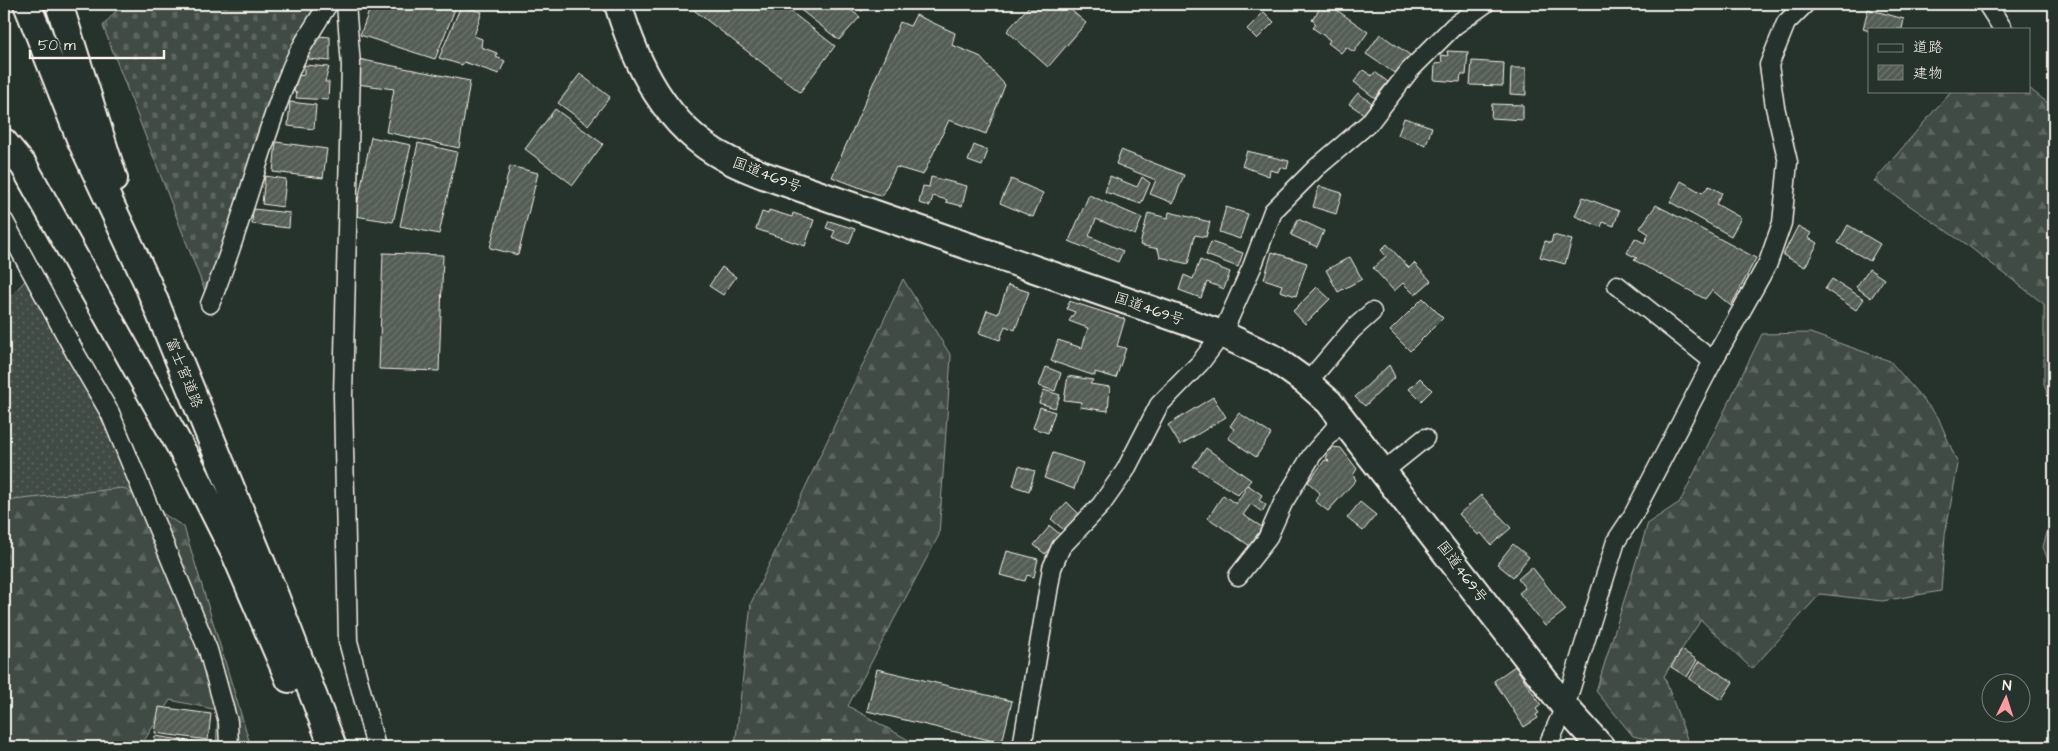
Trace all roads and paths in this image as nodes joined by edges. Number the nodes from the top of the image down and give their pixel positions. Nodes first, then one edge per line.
1 (26, 4) edge
2 (59, 4) edge
3 (328, 4) edge
4 (346, 4) edge
5 (618, 4) edge
6 (1485, 4) edge
7 (1806, 4) edge
8 (1987, 4) edge
9 (2002, 28) edge
10 (4, 142) edge
11 (4, 221) edge
12 (147, 282) junction
13 (1617, 285) dead end
14 (210, 304) dead end
15 (1372, 312) dead end
16 (1222, 334) junction
17 (1713, 361) junction
18 (1307, 382) junction
19 (1344, 419) junction
20 (1425, 438) dead end
21 (1384, 471) junction
22 (1238, 576) dead end
23 (1565, 707) junction
24 (229, 747) edge
25 (322, 747) edge
26 (333, 747) edge
27 (376, 747) edge
28 (1022, 747) edge
29 (1547, 747) edge
30 (1601, 747) edge

1 - 12 highway, 富士宮道路
2 - 12 highway
3 - 14 street
4 - 27 street
5 - 16 highway, 国道469号
6 - 16 street
7 - 17 street
8 - 9 street
10 - 25 highway
11 - 24 street
12 - 26 highway, 富士宮道路
13 - 17 street
15 - 18 street
16 - 18 highway, 国道469号
16 - 28 street
17 - 23 street
18 - 19 highway, 国道469号
19 - 21 highway, 国道469号
19 - 22 street
20 - 21 street
21 - 23 highway, 国道469号
23 - 29 street
23 - 30 highway, 国道469号

